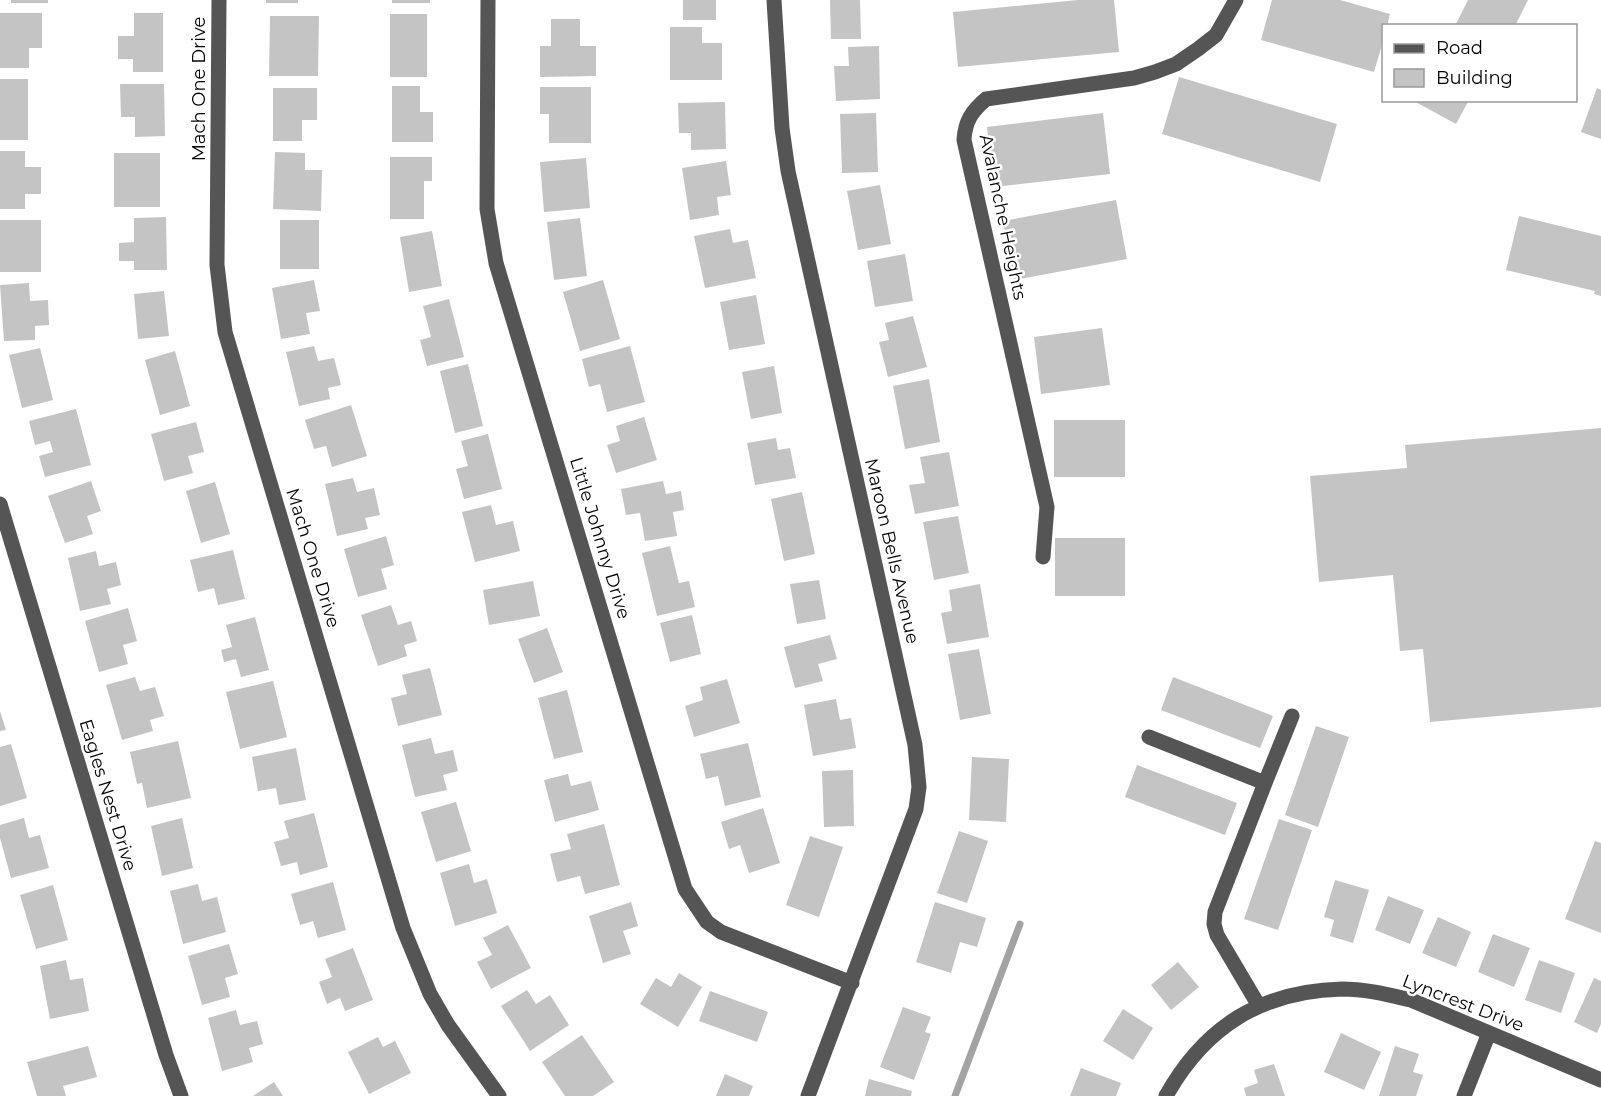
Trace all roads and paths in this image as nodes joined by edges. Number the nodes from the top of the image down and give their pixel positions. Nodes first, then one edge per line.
1 (219, 0) edge
2 (488, 0) edge
3 (774, 0) edge
4 (1236, 0) edge
5 (0, 504) edge
6 (2, 520) edge
7 (1043, 557) dead end
8 (1292, 716) dead end
9 (1149, 736) dead end
10 (1265, 783) junction
11 (852, 983) junction
12 (1259, 1005) junction
13 (1489, 1033) junction
14 (1601, 1080) edge
15 (181, 1096) edge
16 (499, 1096) edge
17 (808, 1096) edge
18 (1166, 1096) edge
19 (1464, 1096) edge

1 - 16 street, Mach One Drive
2 - 11 street, Little Johnny Drive
3 - 11 street, Maroon Bells Avenue
4 - 7 street, Avalanche Heights
5 - 6 street, Eagles Nest Drive
6 - 15 street, Eagles Nest Drive
8 - 10 street
9 - 10 street
10 - 12 street
11 - 17 street, Maroon Bells Avenue
12 - 13 street, Lyncrest Drive
12 - 18 street, Lyncrest Drive
13 - 14 street, Lyncrest Drive
13 - 19 street

